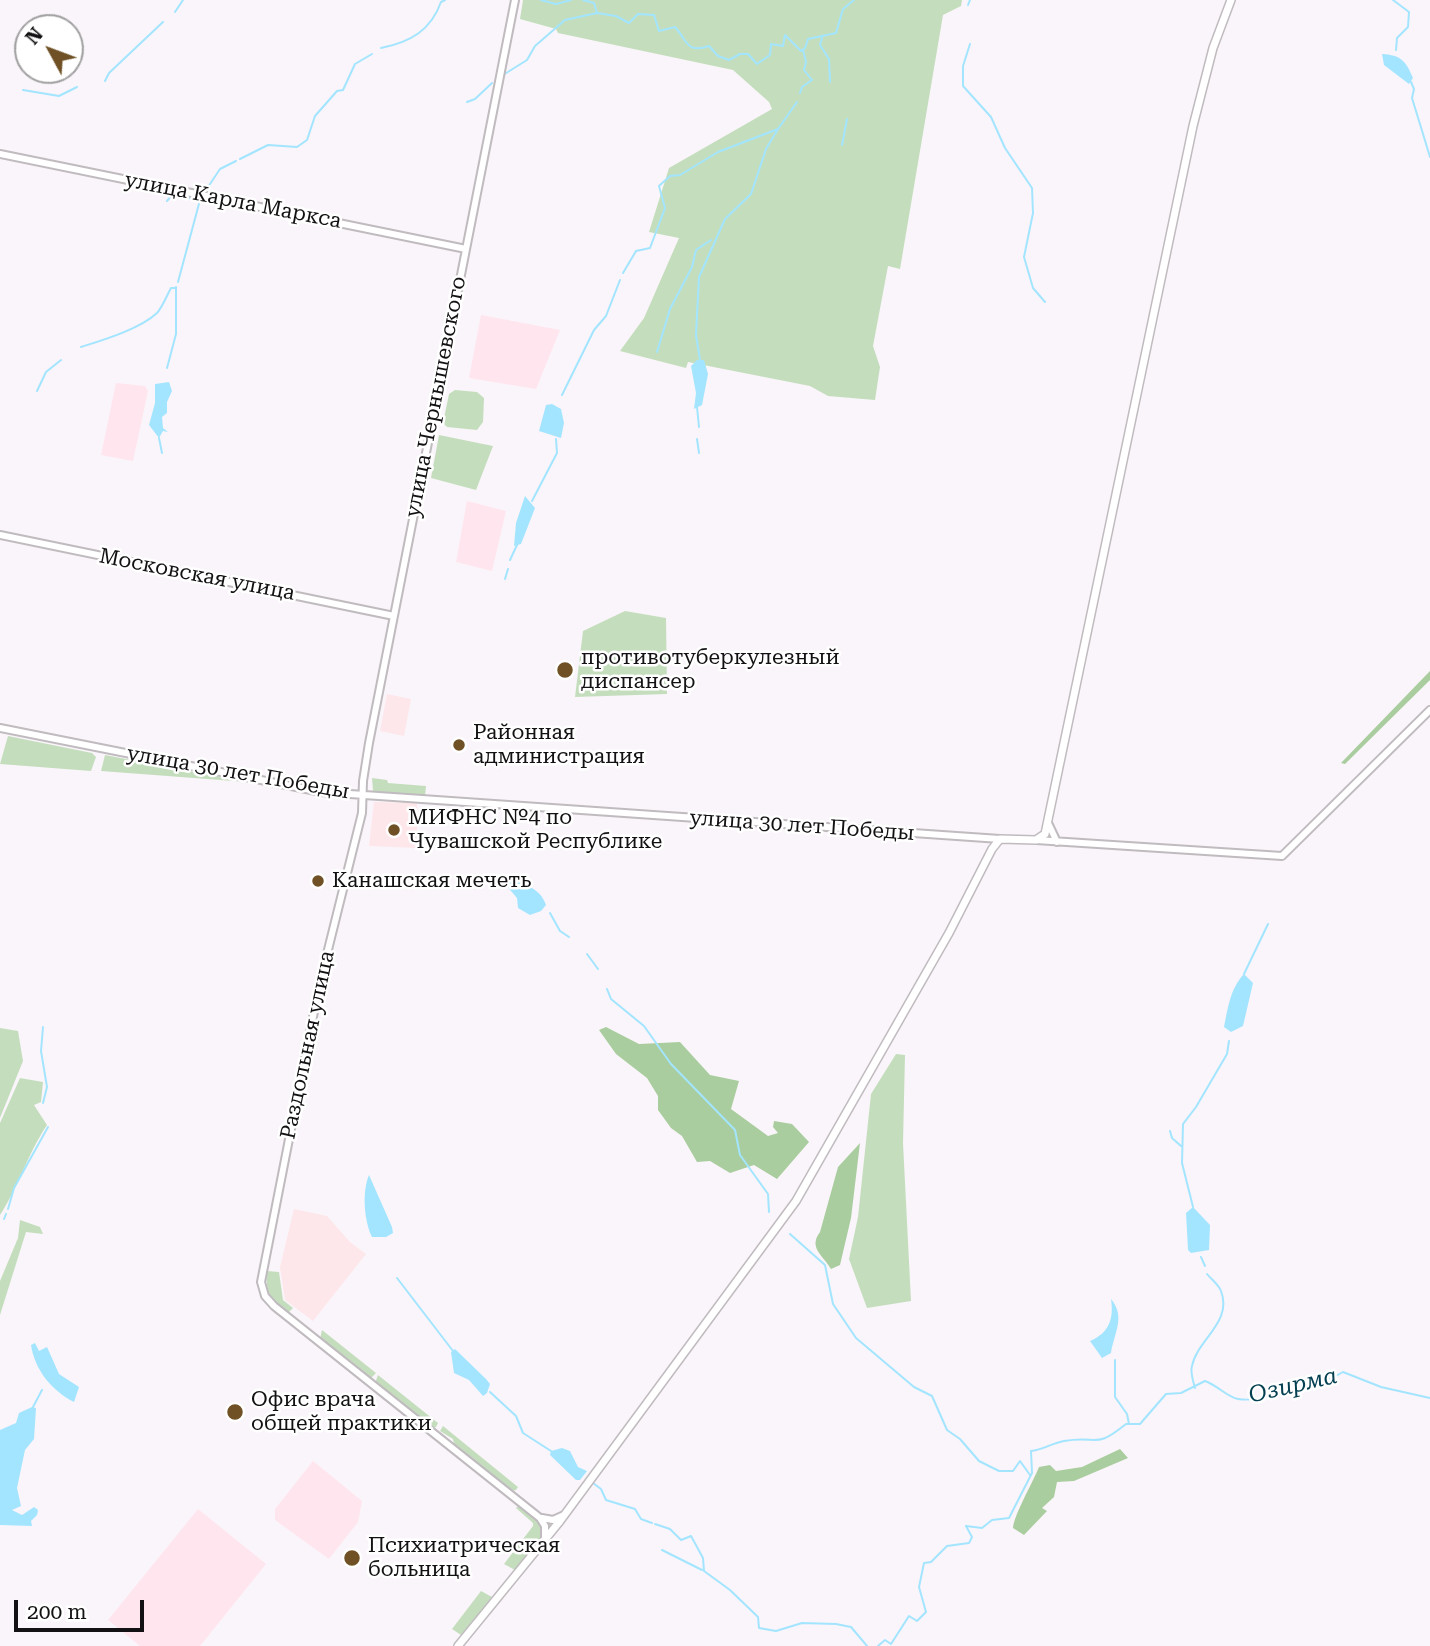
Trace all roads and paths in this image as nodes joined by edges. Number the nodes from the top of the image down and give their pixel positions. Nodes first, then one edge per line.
1 (515, 0) edge
2 (1231, 0) edge
3 (0, 154) edge
4 (466, 249) junction
5 (0, 536) edge
6 (394, 616) junction
7 (1430, 710) edge
8 (0, 728) edge
9 (363, 795) junction
10 (1048, 823) junction
11 (977, 838) junction
12 (1000, 839) junction
13 (1036, 841) junction
14 (1058, 842) junction
15 (989, 854) junction
16 (566, 1513) junction
17 (540, 1518) junction
18 (545, 1541) junction
19 (458, 1646) edge

1 - 4 street, улица Чернышевского
2 - 10 main road
3 - 4 street, улица Карла Маркса
4 - 6 street, улица Чернышевского
5 - 6 street, Московская улица
6 - 9 street, улица Чернышевского
7 - 14 street
8 - 9 street, улица 30 лет Победы
9 - 11 street, улица 30 лет Победы
9 - 17 street, Раздольная улица
10 - 13 main road
10 - 14 street
11 - 12 street, улица 30 лет Победы
11 - 15 street
12 - 13 main road
12 - 15 main road
13 - 14 street
15 - 16 main road
16 - 17 street
16 - 18 main road
17 - 18 street
18 - 19 main road

